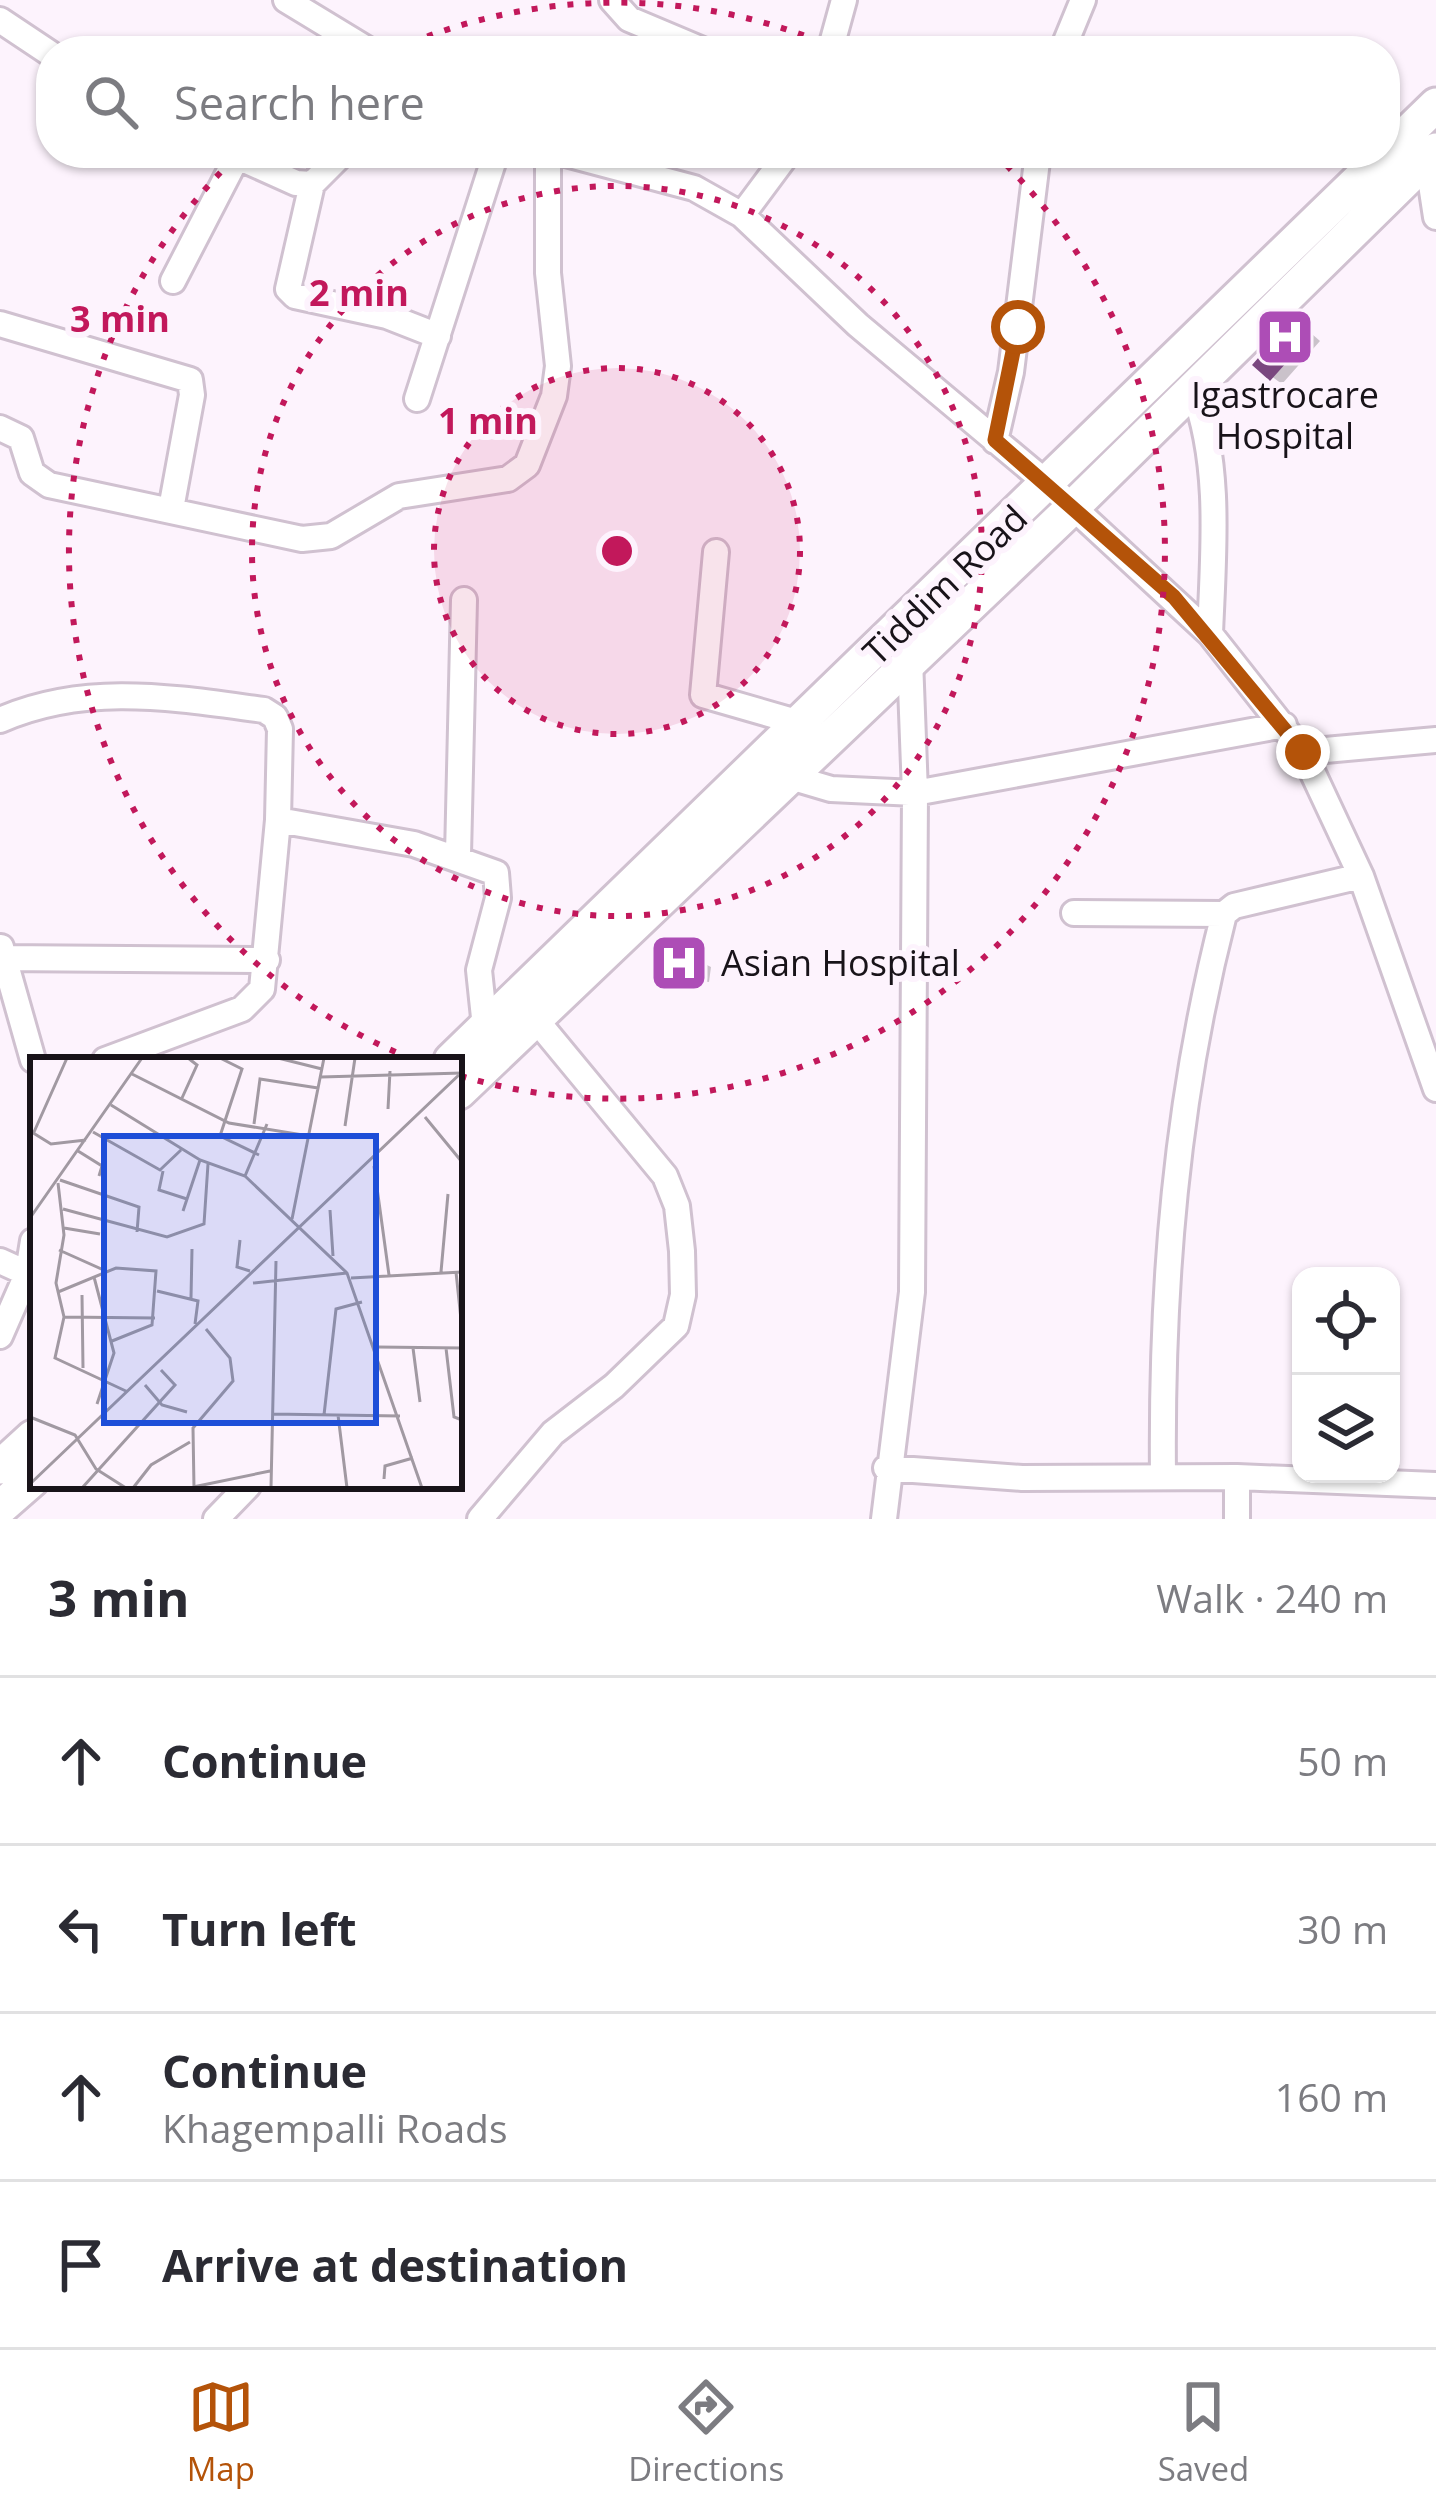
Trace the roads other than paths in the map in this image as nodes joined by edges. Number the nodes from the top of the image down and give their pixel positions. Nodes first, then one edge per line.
1 (286, 0) edge
2 (612, 0) edge
3 (844, 0) edge
4 (1081, 0) edge
5 (0, 20) edge
6 (345, 36) edge
7 (669, 36) edge
8 (834, 36) edge
9 (1068, 36) edge
10 (36, 44) edge
11 (1436, 105) edge
12 (1400, 143) edge
13 (1432, 154) edge
14 (227, 168) edge
15 (262, 168) edge
16 (328, 168) edge
17 (491, 168) edge
18 (548, 168) edge
19 (619, 168) edge
20 (777, 168) edge
21 (1036, 168) edge
22 (1376, 168) edge
23 (312, 184) junction
24 (742, 214) junction
25 (1436, 218) edge
26 (173, 281) dead end
27 (0, 324) edge
28 (438, 336) junction
29 (1193, 390) junction
30 (417, 399) dead end
31 (0, 428) edge
32 (995, 440) junction
33 (1061, 496) junction
34 (171, 508) junction
35 (716, 552) dead end
36 (464, 600) dead end
37 (1210, 634) junction
38 (910, 659) junction
39 (3, 716) edge
40 (800, 723) junction
41 (1284, 724) junction
42 (1436, 740) edge
43 (1303, 752) junction
44 (787, 776) junction
45 (915, 793) junction
46 (278, 820) junction
47 (458, 855) junction
48 (1361, 876) junction
49 (1074, 913) dead end
50 (1225, 914) junction
51 (1, 954) edge
52 (267, 960) junction
53 (536, 1021) junction
54 (485, 1027) junction
55 (32, 1057) edge
56 (113, 1057) edge
57 (454, 1057) edge
58 (462, 1089) edge
59 (1436, 1090) edge
60 (0, 1262) edge
61 (30, 1274) edge
62 (0, 1336) edge
63 (30, 1440) edge
64 (0, 1467) edge
65 (886, 1468) junction
66 (1163, 1476) junction
67 (1237, 1477) junction
68 (30, 1482) edge
69 (1436, 1485) edge
70 (245, 1489) edge
71 (0, 1508) edge
72 (216, 1519) edge
73 (480, 1519) edge
74 (884, 1519) edge
75 (1237, 1519) edge

1 - 6 street
2 - 7 street
3 - 8 street
4 - 9 street
5 - 10 street
11 - 12 highway, Tiddim Road
13 - 25 street
13 - 29 highway, Tiddim Road
14 - 26 street
15 - 23 street
16 - 23 street
17 - 28 street
18 - 34 street
19 - 24 street
20 - 24 street
21 - 32 street
22 - 33 highway, Tiddim Road
23 - 28 street
24 - 32 street
27 - 34 street
28 - 30 street
29 - 33 highway, Tiddim Road
29 - 37 street
31 - 34 street
32 - 33 street
33 - 37 street
33 - 38 highway, Tiddim Road
33 - 40 highway, Tiddim Road
35 - 40 street
36 - 47 street
37 - 41 street
38 - 44 highway, Tiddim Road
38 - 45 street
39 - 46 street
40 - 54 highway, Tiddim Road
41 - 43 street
41 - 45 street
42 - 43 street
43 - 48 street
44 - 45 street
44 - 53 highway, Tiddim Road
45 - 65 street
46 - 47 street
46 - 52 street
47 - 54 street
48 - 50 street
48 - 59 street
49 - 50 street
50 - 66 street
51 - 52 street
51 - 55 street
52 - 56 street
53 - 58 highway, Tiddim Road
53 - 73 street
54 - 57 highway, Tiddim Road
60 - 61 street
61 - 62 street
63 - 64 highway
65 - 66 street
65 - 74 street
66 - 67 street
67 - 69 street
67 - 75 street
68 - 71 highway
70 - 72 street

